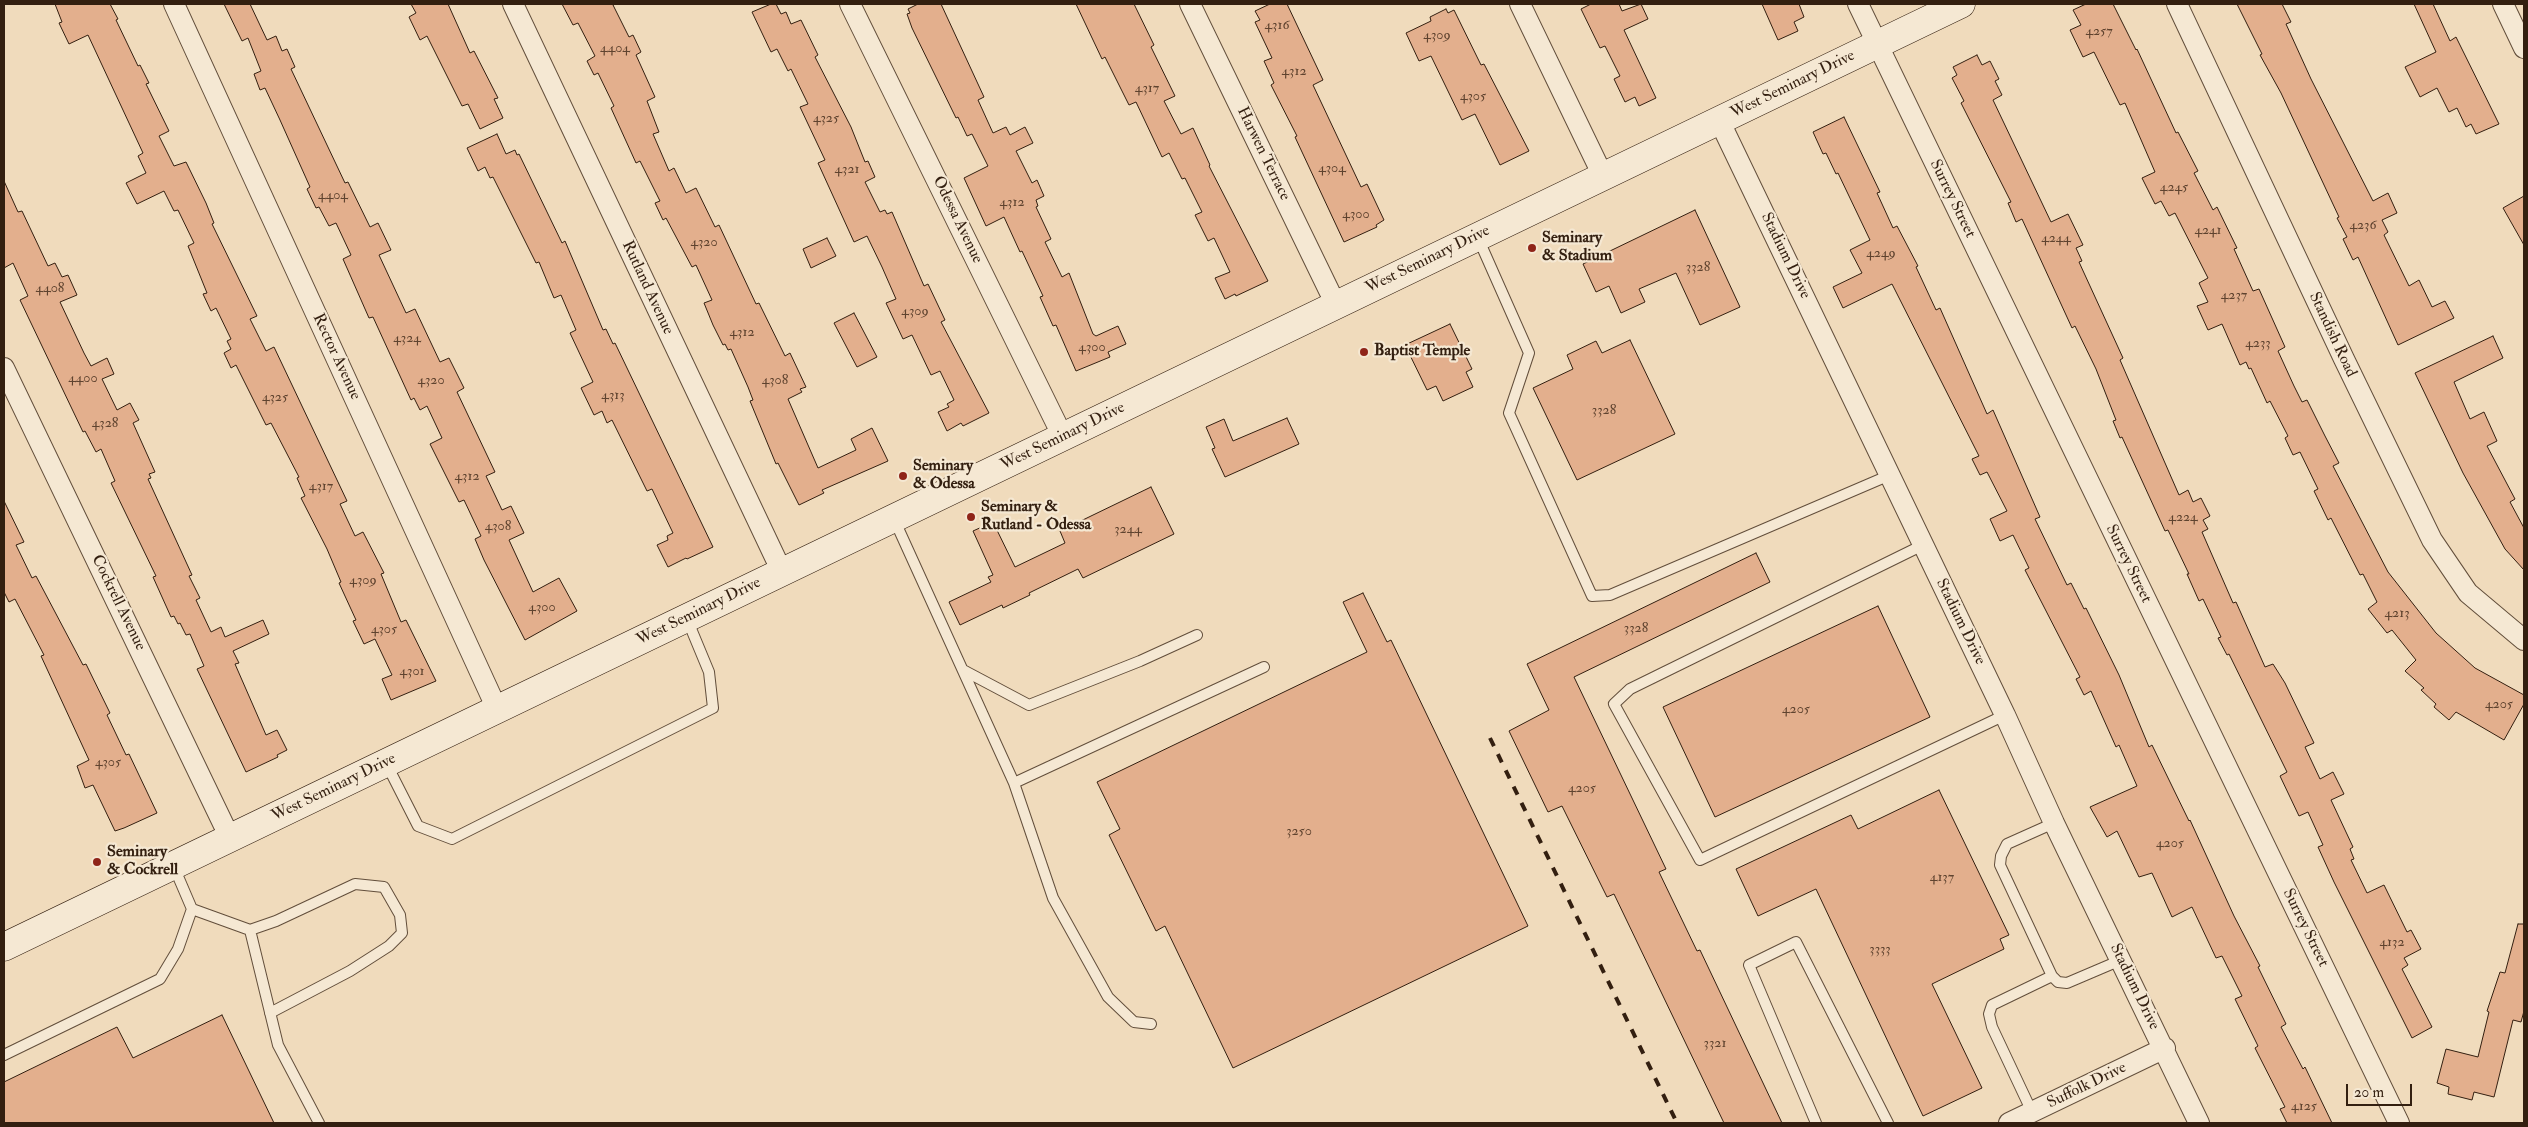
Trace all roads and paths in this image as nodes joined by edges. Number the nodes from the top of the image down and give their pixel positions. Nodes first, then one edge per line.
1 (174, 4) edge
2 (513, 4) edge
3 (850, 4) edge
4 (1190, 4) edge
5 (1520, 4) edge
6 (1858, 4) edge
7 (1961, 4) edge
8 (2177, 4) edge
9 (2503, 4) edge
10 (1878, 44) junction
11 (2524, 48) edge
12 (1719, 120) junction
13 (1603, 176) junction
14 (1477, 237) junction
15 (1336, 305) junction
16 (4, 368) edge
17 (1064, 437) junction
18 (1890, 475) junction
19 (894, 518) junction
20 (1923, 545) junction
21 (782, 572) junction
22 (686, 618) junction
23 (1197, 635) dead end
24 (2524, 640) edge
25 (1264, 667) dead end
26 (963, 670) junction
27 (497, 710) junction
28 (2005, 715) junction
29 (386, 763) junction
30 (1014, 783) junction
31 (2054, 824) junction
32 (230, 838) junction
33 (173, 866) junction
34 (192, 909) junction
35 (250, 930) junction
36 (4, 948) edge
37 (2121, 960) junction
38 (2052, 976) junction
39 (270, 1013) junction
40 (1151, 1024) dead end
41 (2165, 1048) junction
42 (4, 1055) edge
43 (2032, 1112) junction
44 (318, 1123) edge
45 (1816, 1123) edge
46 (1888, 1123) edge
47 (2009, 1123) edge
48 (2200, 1123) edge
49 (2399, 1123) edge

1 - 27 street, Rector Avenue
2 - 21 street, Rutland Avenue
3 - 17 street, Odessa Avenue
4 - 15 street, Harwen Terrace
5 - 13 street
6 - 10 street, Surrey Street
7 - 10 main road, West Seminary Drive
8 - 24 street, Standish Road
9 - 11 street
10 - 12 main road, West Seminary Drive
10 - 49 street, Surrey Street
12 - 13 main road, West Seminary Drive
12 - 18 street, Stadium Drive
13 - 14 main road, West Seminary Drive
14 - 15 main road, West Seminary Drive
14 - 18 lane
15 - 17 main road, West Seminary Drive
16 - 32 street, Cockrell Avenue
17 - 19 main road, West Seminary Drive
18 - 20 street, Stadium Drive
19 - 21 main road, West Seminary Drive
19 - 26 lane
20 - 28 street, Stadium Drive
20 - 28 lane
21 - 22 main road, West Seminary Drive
22 - 27 main road, West Seminary Drive
22 - 29 lane
23 - 26 lane
25 - 30 lane
26 - 30 lane
27 - 29 main road, West Seminary Drive
28 - 31 street, Stadium Drive
29 - 32 main road, West Seminary Drive
30 - 40 lane
31 - 37 street, Stadium Drive
31 - 38 lane
32 - 33 main road, West Seminary Drive
33 - 34 lane
33 - 36 main road, West Seminary Drive
34 - 35 lane
34 - 42 lane
35 - 39 lane
35 - 39 lane
37 - 38 lane
37 - 41 street, Stadium Drive
38 - 43 lane
39 - 44 lane
41 - 43 street, Suffolk Drive
41 - 48 street, Stadium Drive
43 - 47 street, Suffolk Drive
45 - 46 lane

